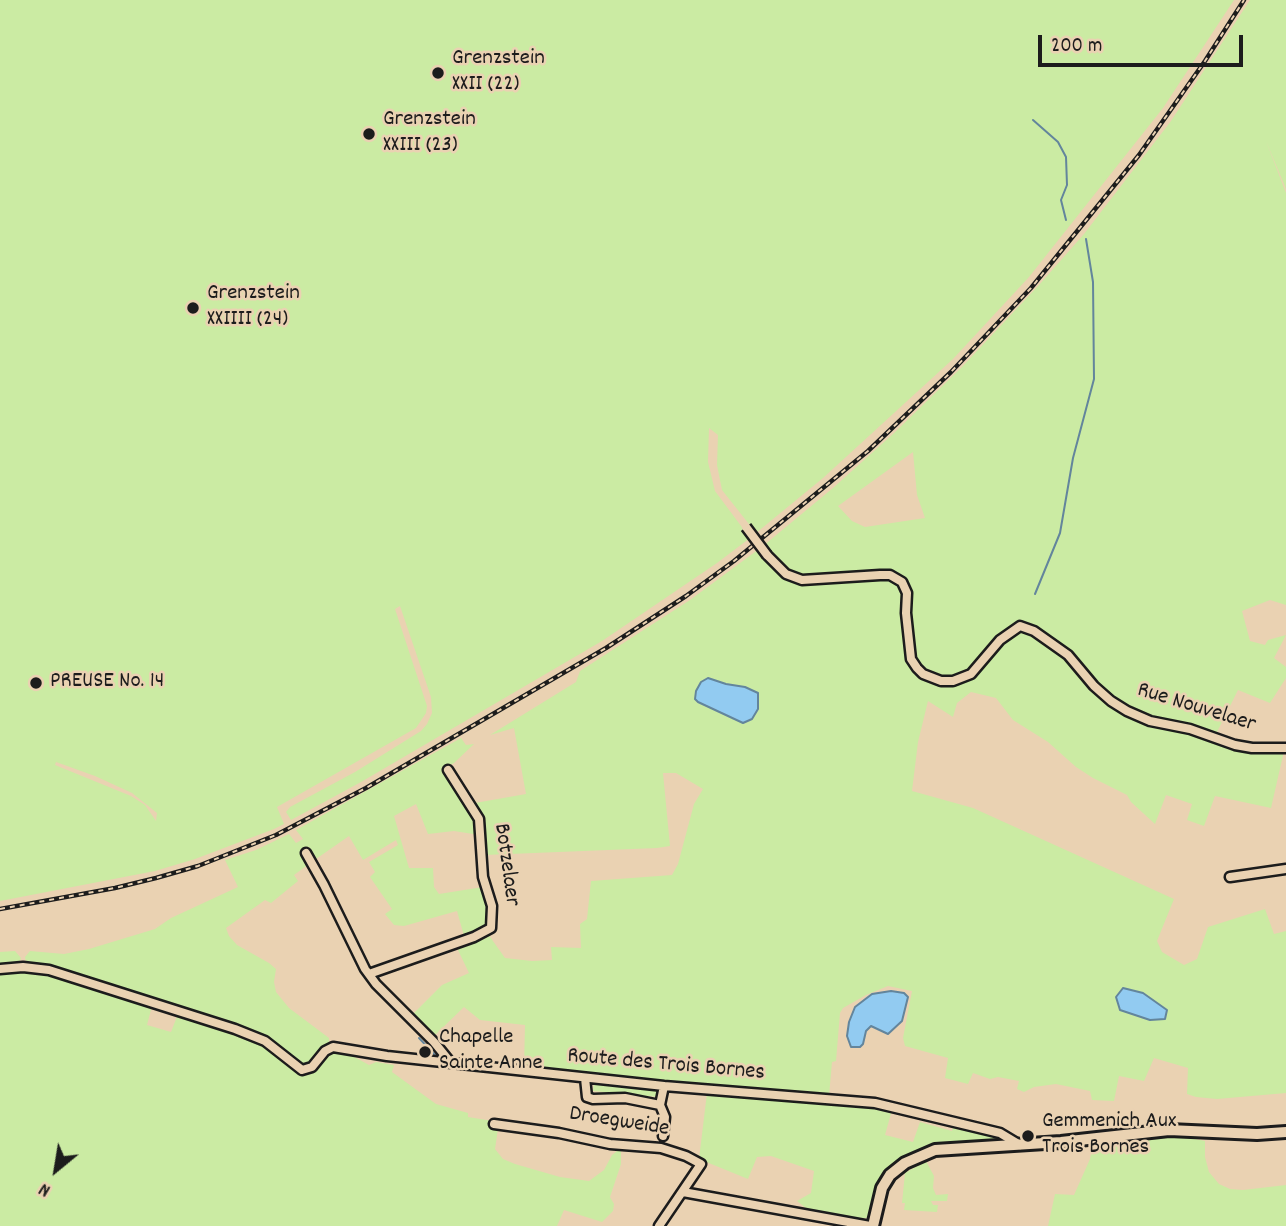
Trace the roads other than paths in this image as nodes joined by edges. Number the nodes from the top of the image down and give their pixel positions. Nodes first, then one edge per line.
1 (746, 527) dead end
2 (1286, 748) edge
3 (448, 770) dead end
4 (306, 853) dead end
5 (1286, 869) edge
6 (1230, 877) dead end
7 (0, 969) edge
8 (369, 974) junction
9 (451, 1063) junction
10 (584, 1078) junction
11 (664, 1086) junction
12 (660, 1105) junction
13 (494, 1124) dead end
14 (1286, 1132) edge
15 (663, 1136) dead end
16 (1020, 1145) junction
17 (683, 1192) junction
18 (659, 1226) edge
19 (871, 1226) edge

1 - 2 street, Rue Nouvelaer, bridge
3 - 8 street, Botzelaer
4 - 8 street
5 - 6 street
7 - 9 street, Route des Trois Bornes
8 - 9 street
9 - 10 street, Route des Trois Bornes
10 - 11 street, Route des Trois Bornes
10 - 12 street
11 - 12 street
11 - 16 street, Route des Trois Bornes
12 - 15 street
13 - 17 street, Droegweide
14 - 16 main road
16 - 19 main road
17 - 18 street, Droegweide
17 - 19 street

